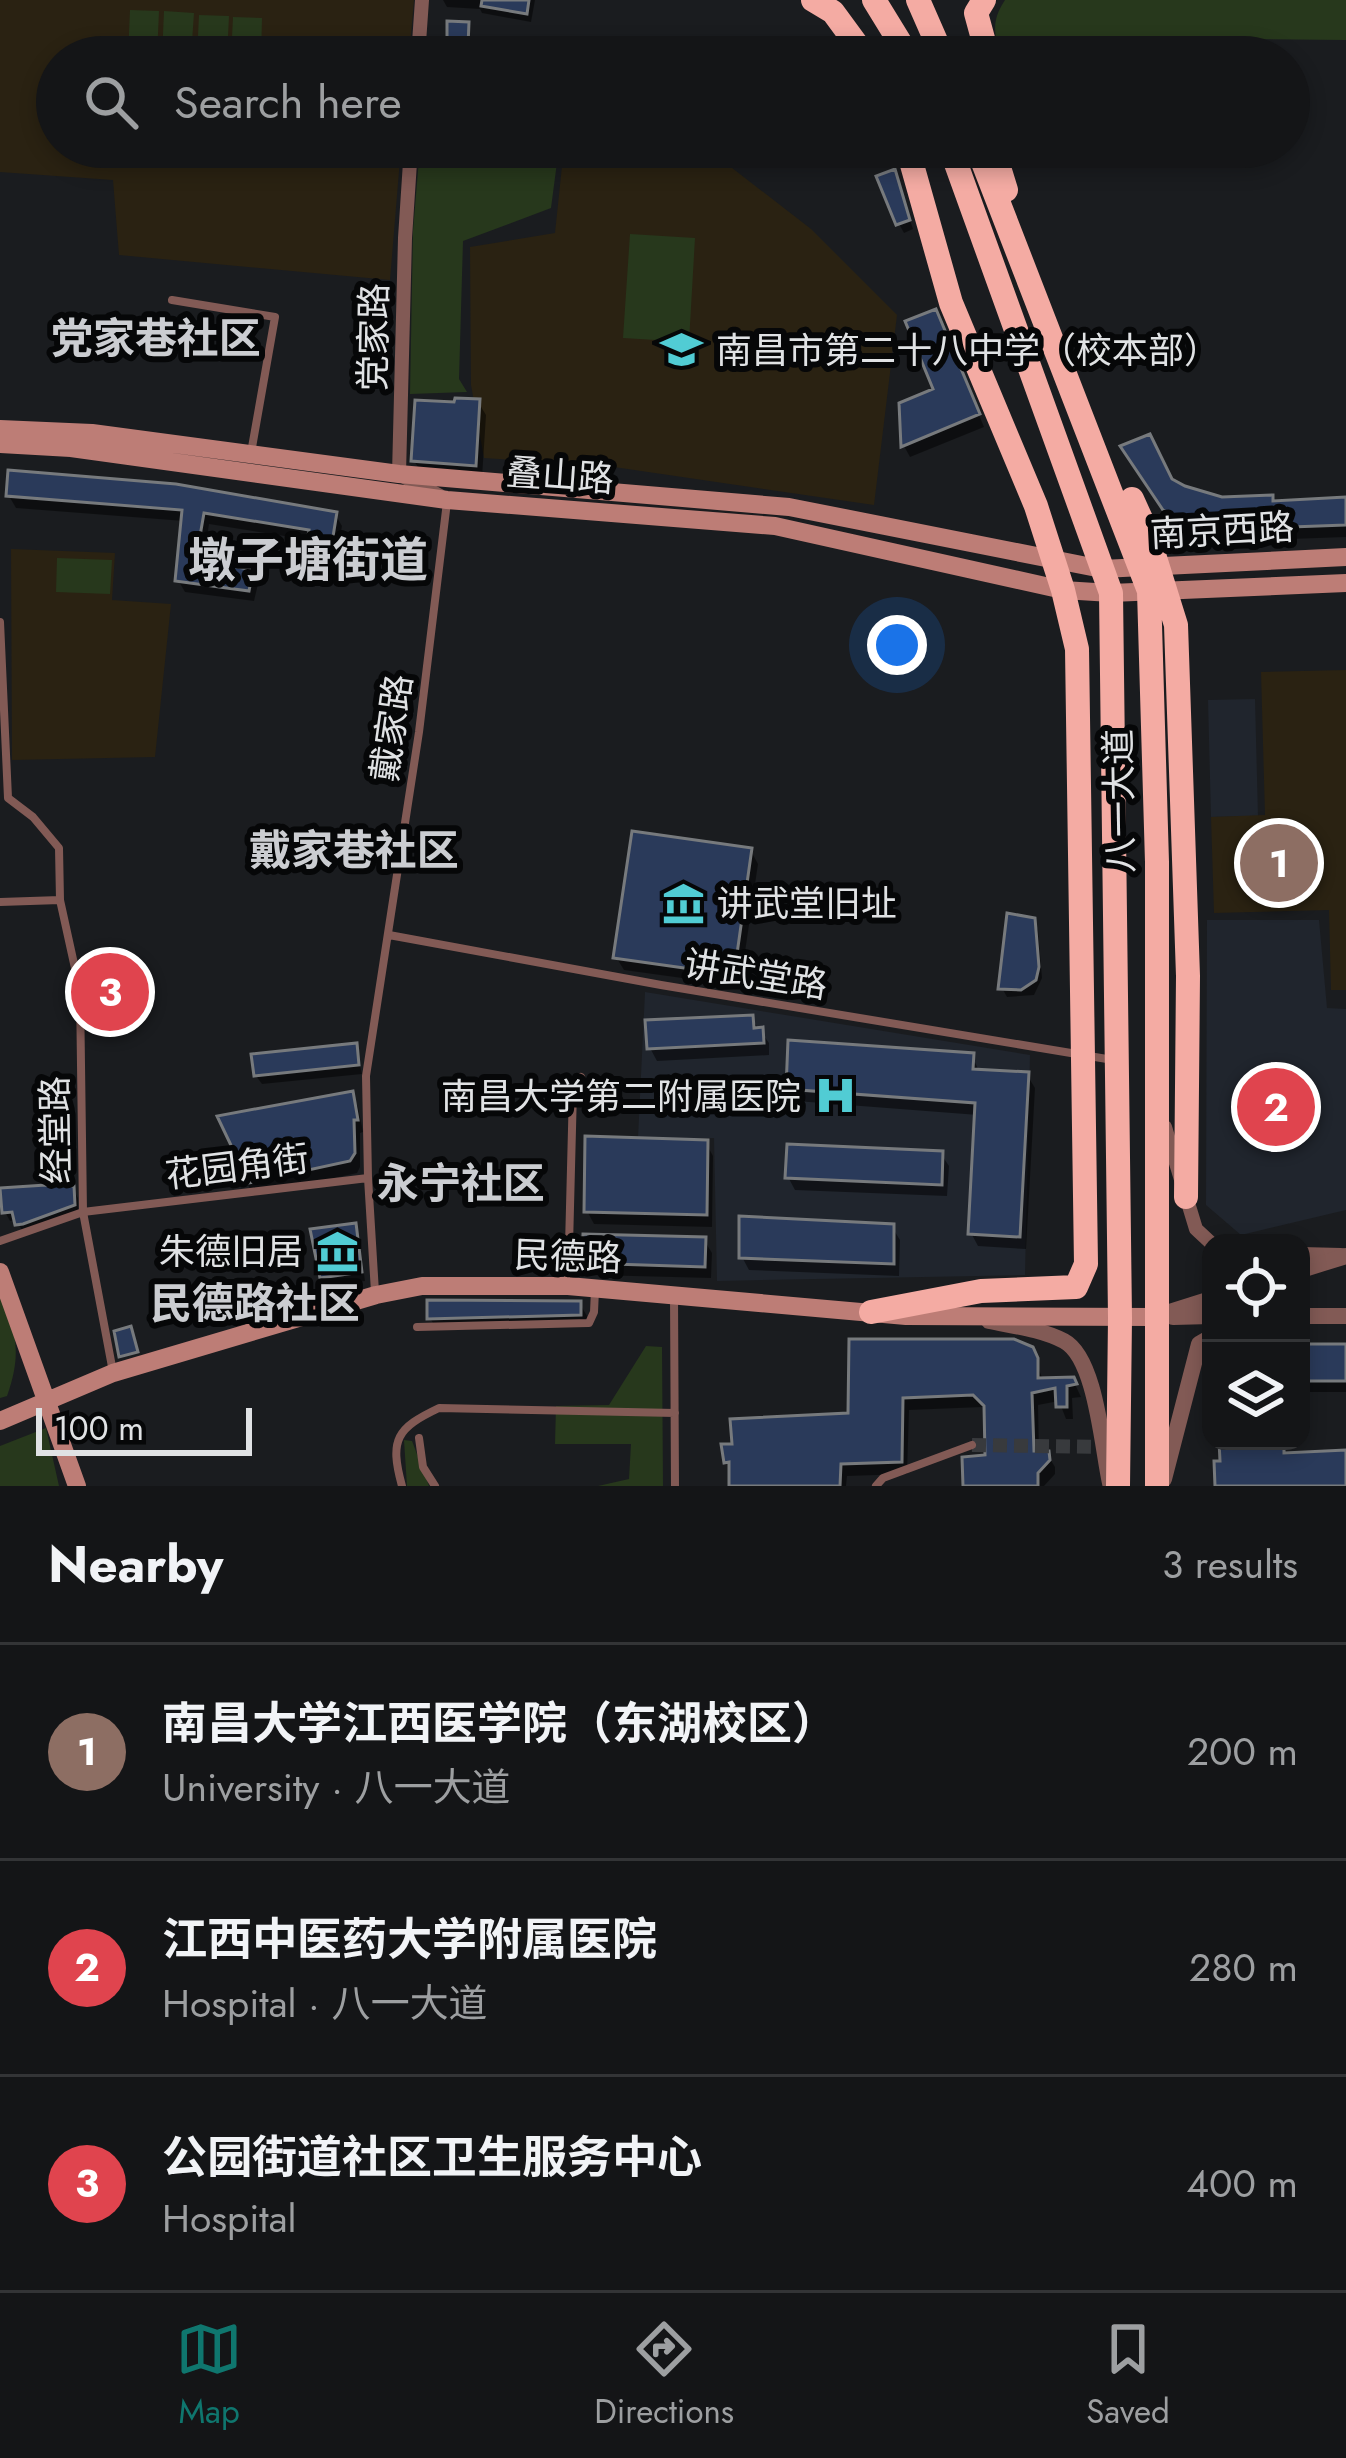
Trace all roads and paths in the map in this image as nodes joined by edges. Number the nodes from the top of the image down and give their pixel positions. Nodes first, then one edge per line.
1 (422, 0) edge
2 (813, 0) edge
3 (918, 0) edge
4 (984, 0) edge
5 (876, 4) edge
6 (419, 36) edge
7 (851, 36) edge
8 (896, 36) edge
9 (934, 36) edge
10 (982, 36) edge
11 (410, 168) edge
12 (913, 168) edge
13 (958, 168) edge
14 (985, 168) edge
15 (999, 168) edge
16 (172, 300) dead end
17 (0, 429) edge
18 (0, 444) edge
19 (250, 454) junction
20 (399, 473) junction
21 (447, 500) junction
22 (1346, 557) edge
23 (1054, 562) junction
24 (1154, 578) junction
25 (1106, 581) junction
26 (1346, 583) edge
27 (1063, 590) junction
28 (0, 622) edge
29 (60, 900) junction
30 (0, 902) edge
31 (389, 934) junction
32 (1083, 1055) junction
33 (1114, 1060) junction
34 (581, 1077) dead end
35 (1155, 1096) junction
36 (368, 1178) junction
37 (1186, 1197) junction
38 (82, 1212) junction
39 (1202, 1235) edge
40 (0, 1241) edge
41 (1310, 1254) edge
42 (1346, 1256) edge
43 (1310, 1267) edge
44 (0, 1273) edge
45 (568, 1286) junction
46 (595, 1288) junction
47 (674, 1294) junction
48 (376, 1295) junction
49 (1202, 1302) edge
50 (871, 1312) junction
51 (964, 1316) junction
52 (1202, 1316) edge
53 (1154, 1317) junction
54 (1120, 1318) junction
55 (417, 1327) dead end
56 (1202, 1342) edge
57 (113, 1373) junction
58 (44, 1402) junction
59 (675, 1413) junction
60 (0, 1420) edge
61 (419, 1438) dead end
62 (972, 1445) tunnel mouth
63 (879, 1482) edge
64 (77, 1486) edge
65 (402, 1486) edge
66 (435, 1486) edge
67 (675, 1486) edge
68 (896, 1486) edge
69 (1114, 1486) edge
70 (1160, 1486) edge

1 - 6 street
2 - 7 highway
3 - 9 highway
4 - 10 highway
5 - 8 highway
11 - 20 street, 党家路
12 - 23 highway
13 - 25 highway, 八一大道
14 - 24 highway, 八一大道
15 - 24 highway
16 - 19 lane
17 - 19 main road, 叠山路
18 - 21 main road, 叠山路
19 - 20 main road, 叠山路
20 - 21 street
20 - 23 main road, 叠山路
21 - 27 main road, 叠山路
21 - 31 lane, 戴家路
22 - 24 main road, 南京西路
23 - 25 main road, 叠山路
23 - 27 highway
24 - 25 main road, 南京西路
24 - 26 main road, 南京西路
24 - 35 highway, 八一大道
24 - 37 highway
25 - 27 main road, 叠山路
25 - 33 highway, 八一大道
27 - 32 highway
28 - 29 lane, 经堂路
29 - 30 lane
29 - 38 lane, 经堂路
31 - 32 lane, 讲武堂路
31 - 36 lane, 戴家路
32 - 33 lane, 讲武堂路
32 - 50 highway
33 - 54 highway, 八一大道
34 - 45 lane
35 - 37 street
35 - 53 highway, 八一大道
36 - 38 lane, 花园角街
36 - 48 lane
37 - 39 street
38 - 40 lane, 花园角街
38 - 57 lane, 经堂路
41 - 42 street
42 - 43 street
44 - 58 main road
45 - 46 main road, 民德路
45 - 48 main road, 民德路
46 - 47 main road, 民德路
46 - 55 lane
47 - 50 main road, 民德路
47 - 59 lane
48 - 57 main road, 民德路
49 - 53 street
50 - 51 main road, 民德路
51 - 54 main road, 民德路
51 - 69 street
52 - 53 street
53 - 54 main road, 民德路
53 - 70 highway, 八一大道
54 - 69 highway, 八一大道
56 - 70 street
57 - 58 main road, 民德路
58 - 60 main road, 民德路
58 - 64 main road
59 - 65 lane
59 - 67 lane
61 - 66 lane
62 - 63 lane
63 - 68 lane

